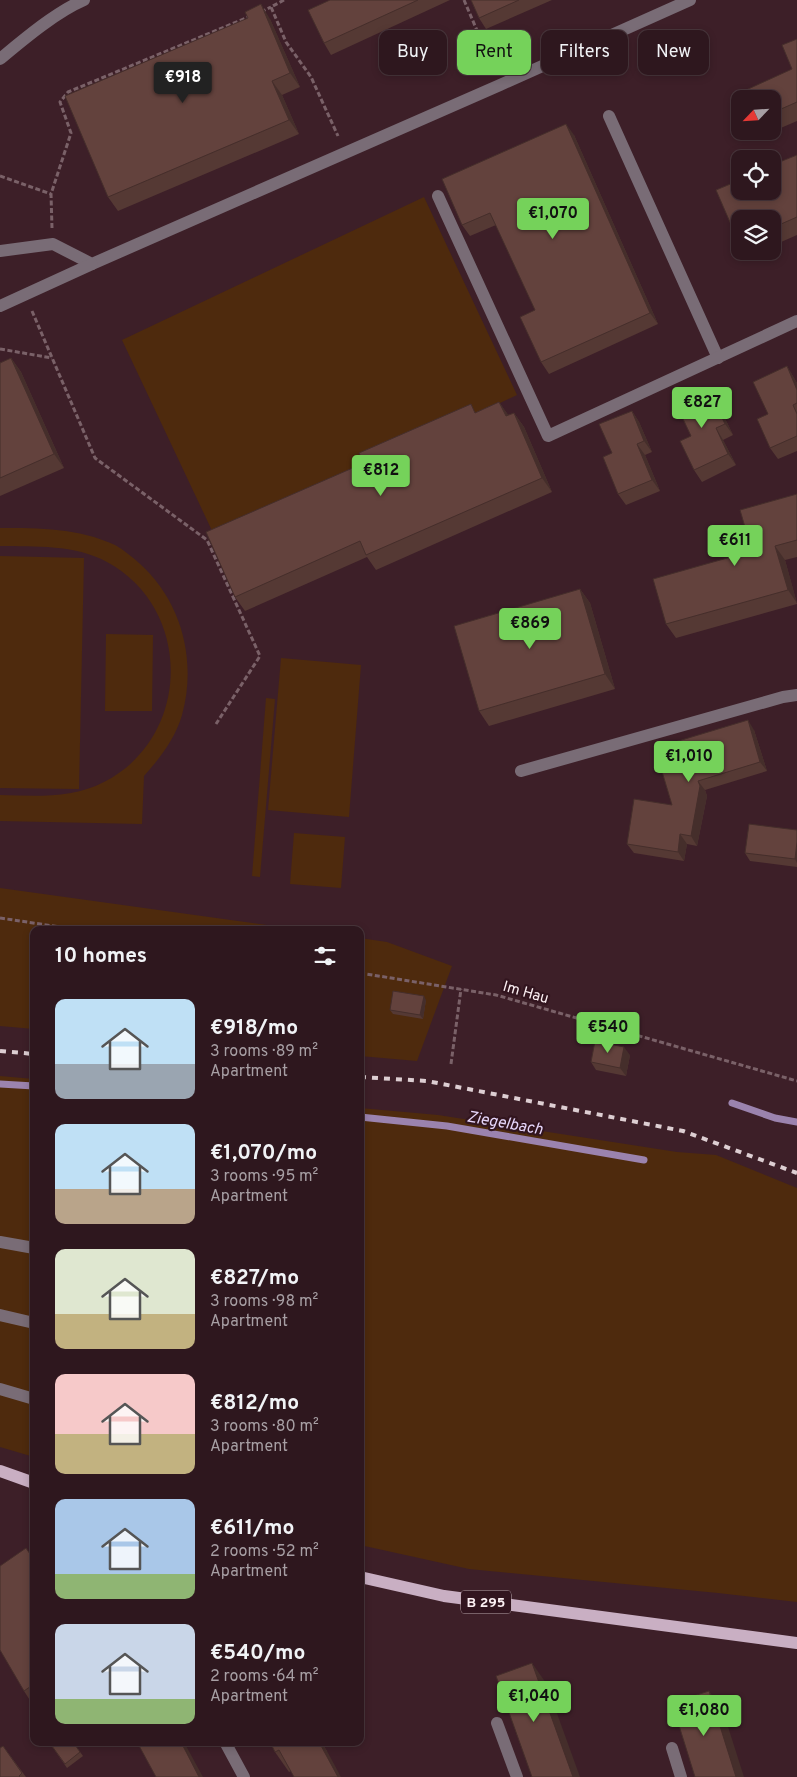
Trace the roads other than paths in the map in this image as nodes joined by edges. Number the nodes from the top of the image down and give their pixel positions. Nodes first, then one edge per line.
1 (84, 0) edge
2 (690, 0) edge
3 (0, 59) edge
4 (609, 116) dead end
5 (438, 196) dead end
6 (0, 251) edge
7 (92, 264) junction
8 (0, 306) edge
9 (797, 321) edge
10 (718, 358) junction
11 (797, 695) edge
12 (521, 771) dead end
13 (0, 1242) edge
14 (30, 1247) edge
15 (0, 1315) edge
16 (30, 1322) edge
17 (0, 1389) edge
18 (30, 1398) edge
19 (0, 1470) edge
20 (30, 1481) edge
21 (364, 1578) edge
22 (797, 1643) edge
23 (497, 1723) dead end
24 (227, 1746) edge
25 (672, 1748) dead end
26 (244, 1777) edge
27 (517, 1777) edge
28 (681, 1777) edge

1 - 3 street
2 - 7 street
4 - 10 street
5 - 10 street
6 - 7 street
7 - 8 street
9 - 10 street
11 - 12 street
13 - 14 street
15 - 16 street
17 - 18 street
19 - 20 main road
21 - 22 main road, B 295
23 - 27 street
24 - 26 street
25 - 28 street

